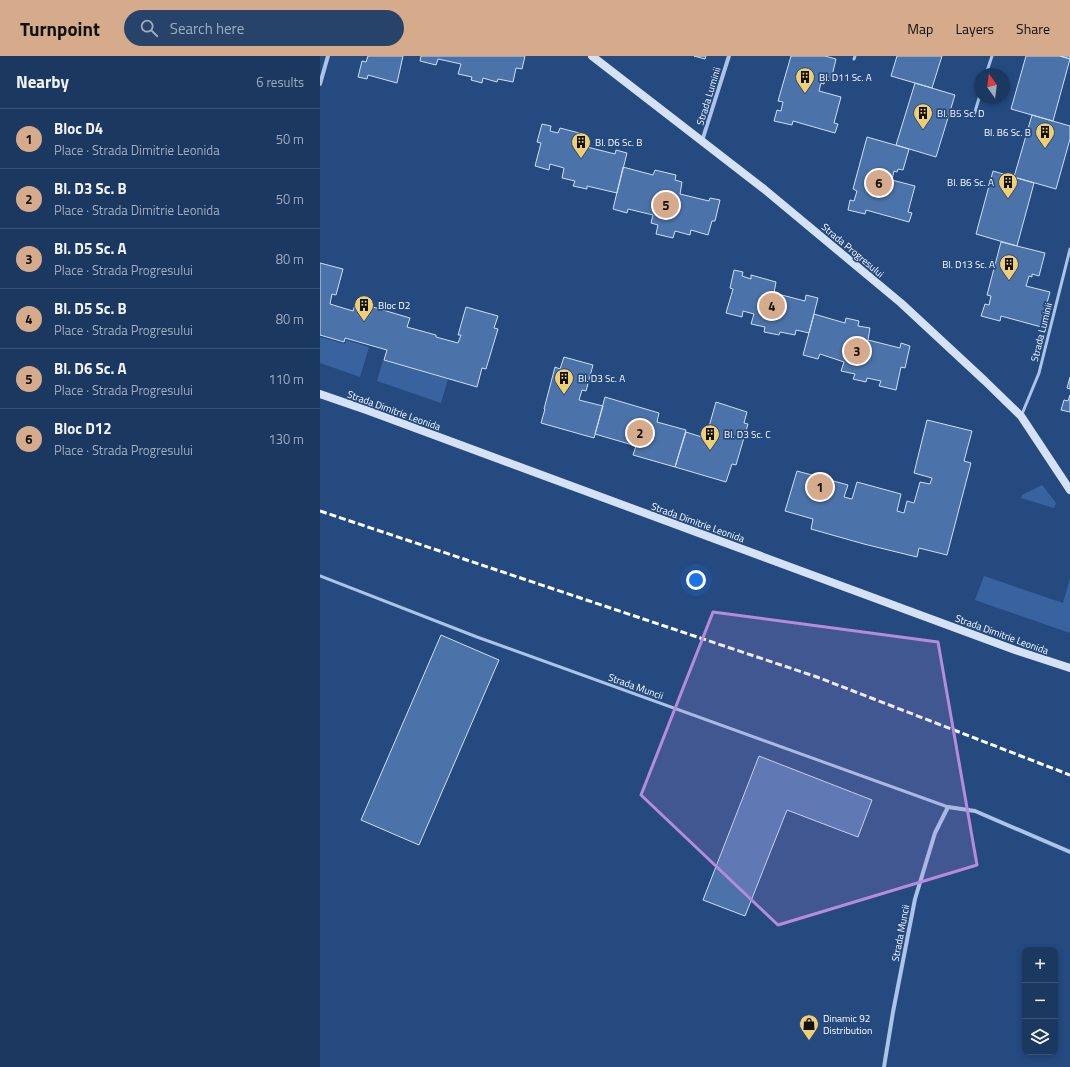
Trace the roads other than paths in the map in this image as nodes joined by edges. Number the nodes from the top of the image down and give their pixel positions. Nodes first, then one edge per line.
1 (328, 56) edge
2 (592, 56) edge
3 (729, 56) edge
4 (992, 56) edge
5 (988, 68) edge
6 (320, 84) edge
7 (977, 104) edge
8 (974, 116) dead end
9 (702, 141) junction
10 (1070, 249) edge
11 (320, 394) edge
12 (1021, 416) junction
13 (1070, 490) edge
14 (320, 576) edge
15 (1070, 668) edge
16 (948, 807) junction
17 (1070, 852) edge
18 (884, 1067) edge

1 - 6 street
2 - 9 main road, Strada Progresului
3 - 9 street, Strada Luminii
4 - 5 lane
7 - 8 lane
9 - 12 main road, Strada Progresului
10 - 12 lane, Strada Luminii
11 - 15 main road, Strada Dimitrie Leonida
12 - 13 main road, Strada Progresului
14 - 16 lane, Strada Muncii
16 - 17 street, Strada Muncii
16 - 18 street, Strada Muncii

